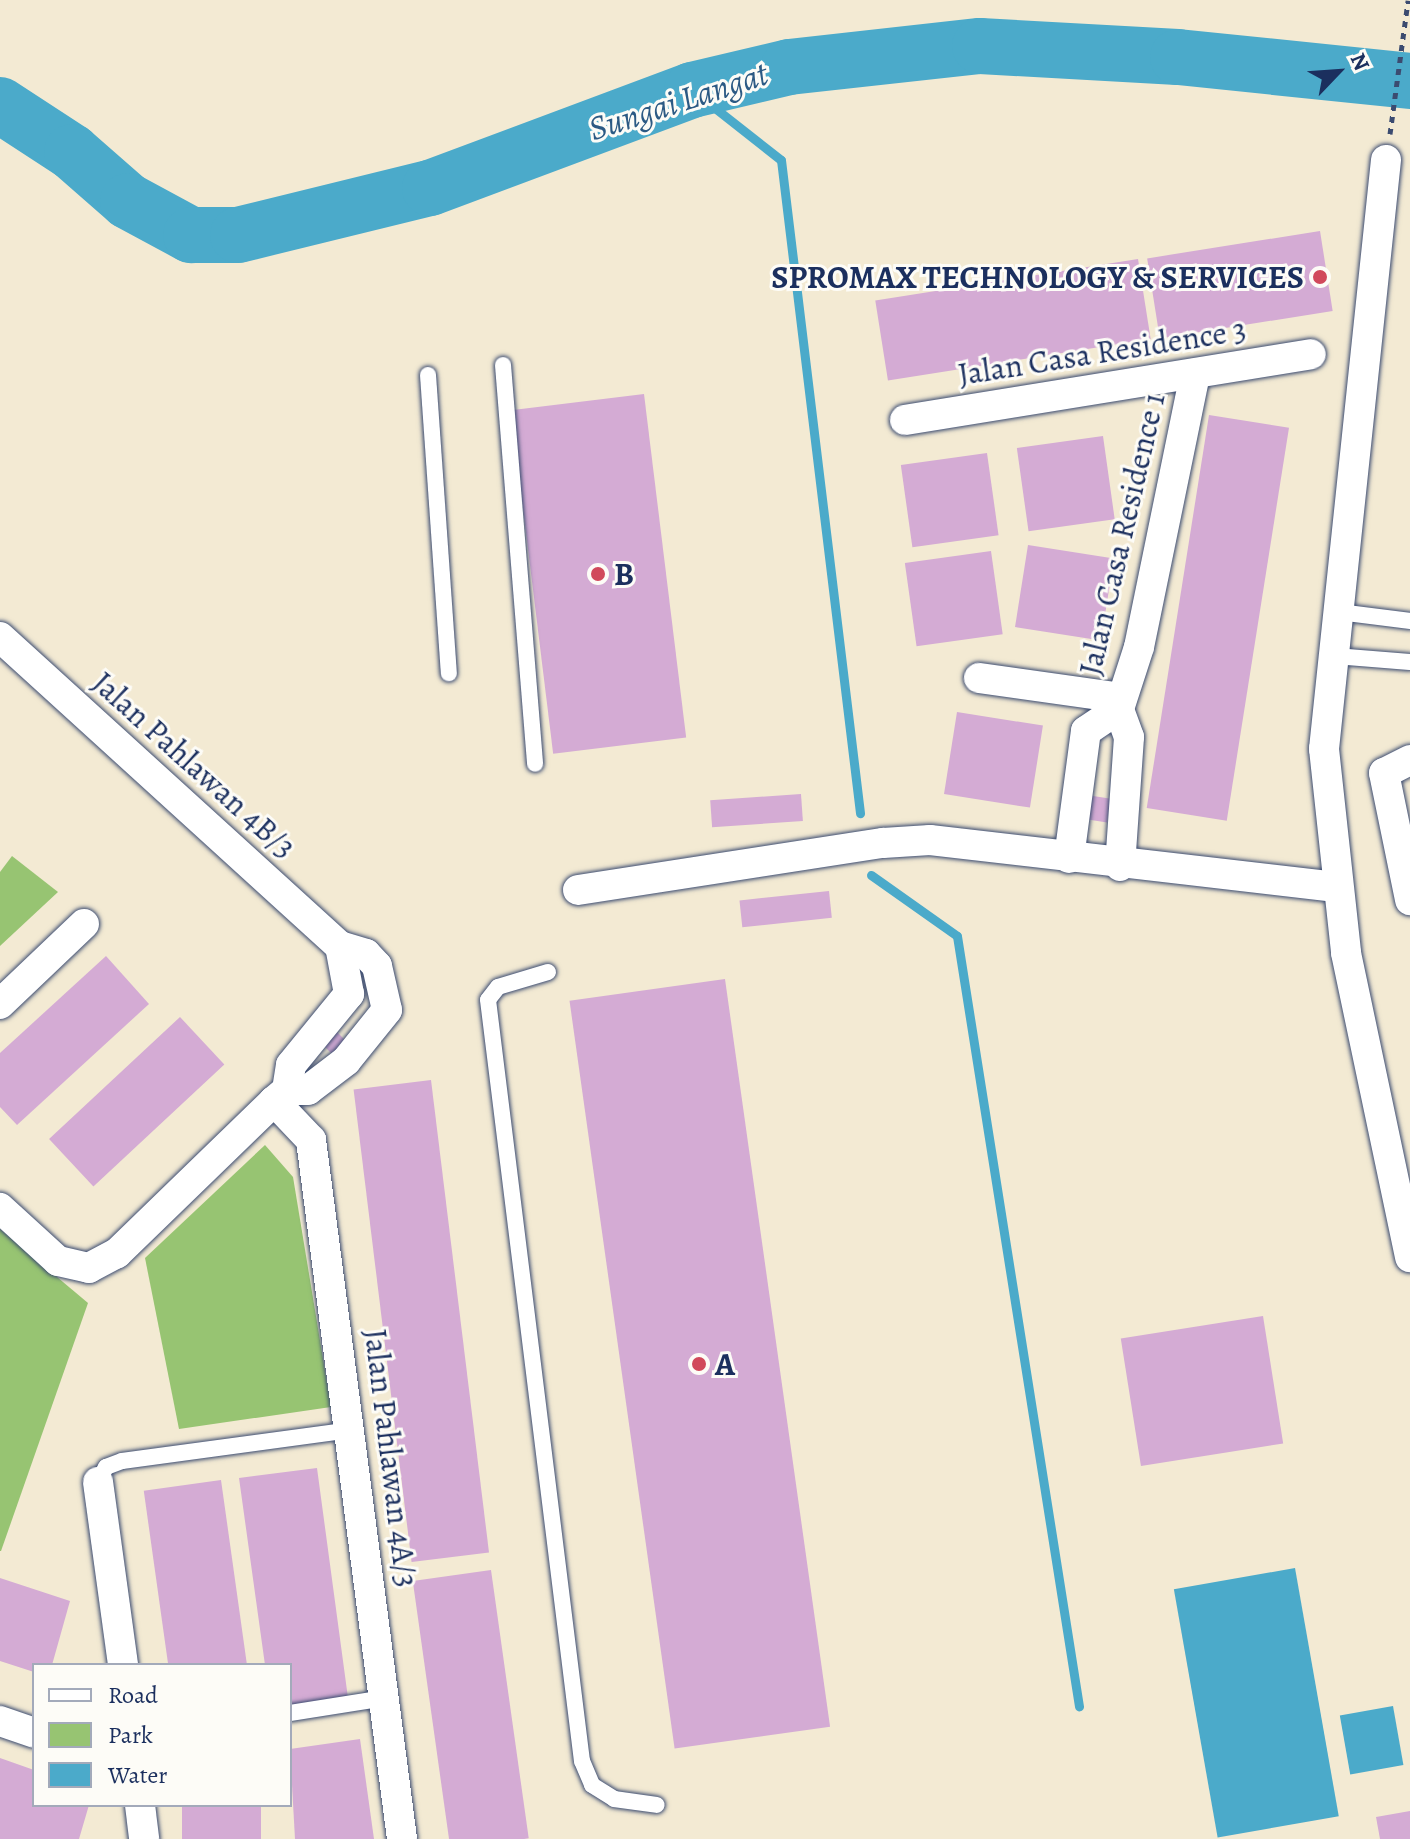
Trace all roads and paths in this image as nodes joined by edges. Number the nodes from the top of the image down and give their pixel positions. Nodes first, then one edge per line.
1 (1408, 0) edge
2 (1386, 160) joint
3 (1311, 354) dead end
4 (503, 365) dead end
5 (1195, 374) junction
6 (428, 375) dead end
7 (905, 420) dead end
8 (1339, 612) junction
9 (1410, 621) edge
10 (0, 637) edge
11 (1335, 656) junction
12 (1410, 662) edge
13 (449, 673) dead end
14 (979, 678) dead end
15 (1120, 704) junction
16 (535, 764) dead end
17 (1397, 766) edge
18 (1069, 858) junction
19 (1120, 866) junction
20 (1338, 887) junction
21 (578, 890) dead end
22 (1410, 900) edge
23 (84, 924) dead end
24 (340, 946) junction
25 (548, 972) dead end
26 (0, 1004) edge
27 (280, 1095) junction
28 (0, 1208) edge
29 (1410, 1257) edge
30 (352, 1430) junction
31 (98, 1482) joint
32 (123, 1663) edge
33 (385, 1698) junction
34 (292, 1713) edge
35 (0, 1721) edge
36 (32, 1732) edge
37 (657, 1805) dead end
38 (140, 1807) edge
39 (144, 1839) edge
40 (402, 1839) edge

1 - 2 path
2 - 8 street
3 - 5 street, Jalan Casa Residence 3
4 - 16 lane
5 - 7 street, Jalan Casa Residence 3
5 - 15 street, Jalan Casa Residence 1
6 - 13 lane
8 - 9 lane
8 - 11 street
10 - 24 street, Jalan Pahlawan 4B/3
11 - 12 lane
11 - 20 street
14 - 15 street
15 - 18 street, Jalan Casa Residence 1
15 - 19 street, Jalan Casa Residence 1
17 - 22 street
18 - 19 street
18 - 21 street
19 - 20 street
20 - 29 street
23 - 26 street
24 - 27 street
24 - 27 street, Jalan Pahlawan 4B/3
25 - 37 lane
27 - 28 street
27 - 30 street, Jalan Pahlawan 4A/3
30 - 31 lane
30 - 33 street, Jalan Pahlawan 4A/3
31 - 32 street
33 - 34 lane
33 - 40 street, Jalan Pahlawan 4A/3
35 - 36 street
38 - 39 street

